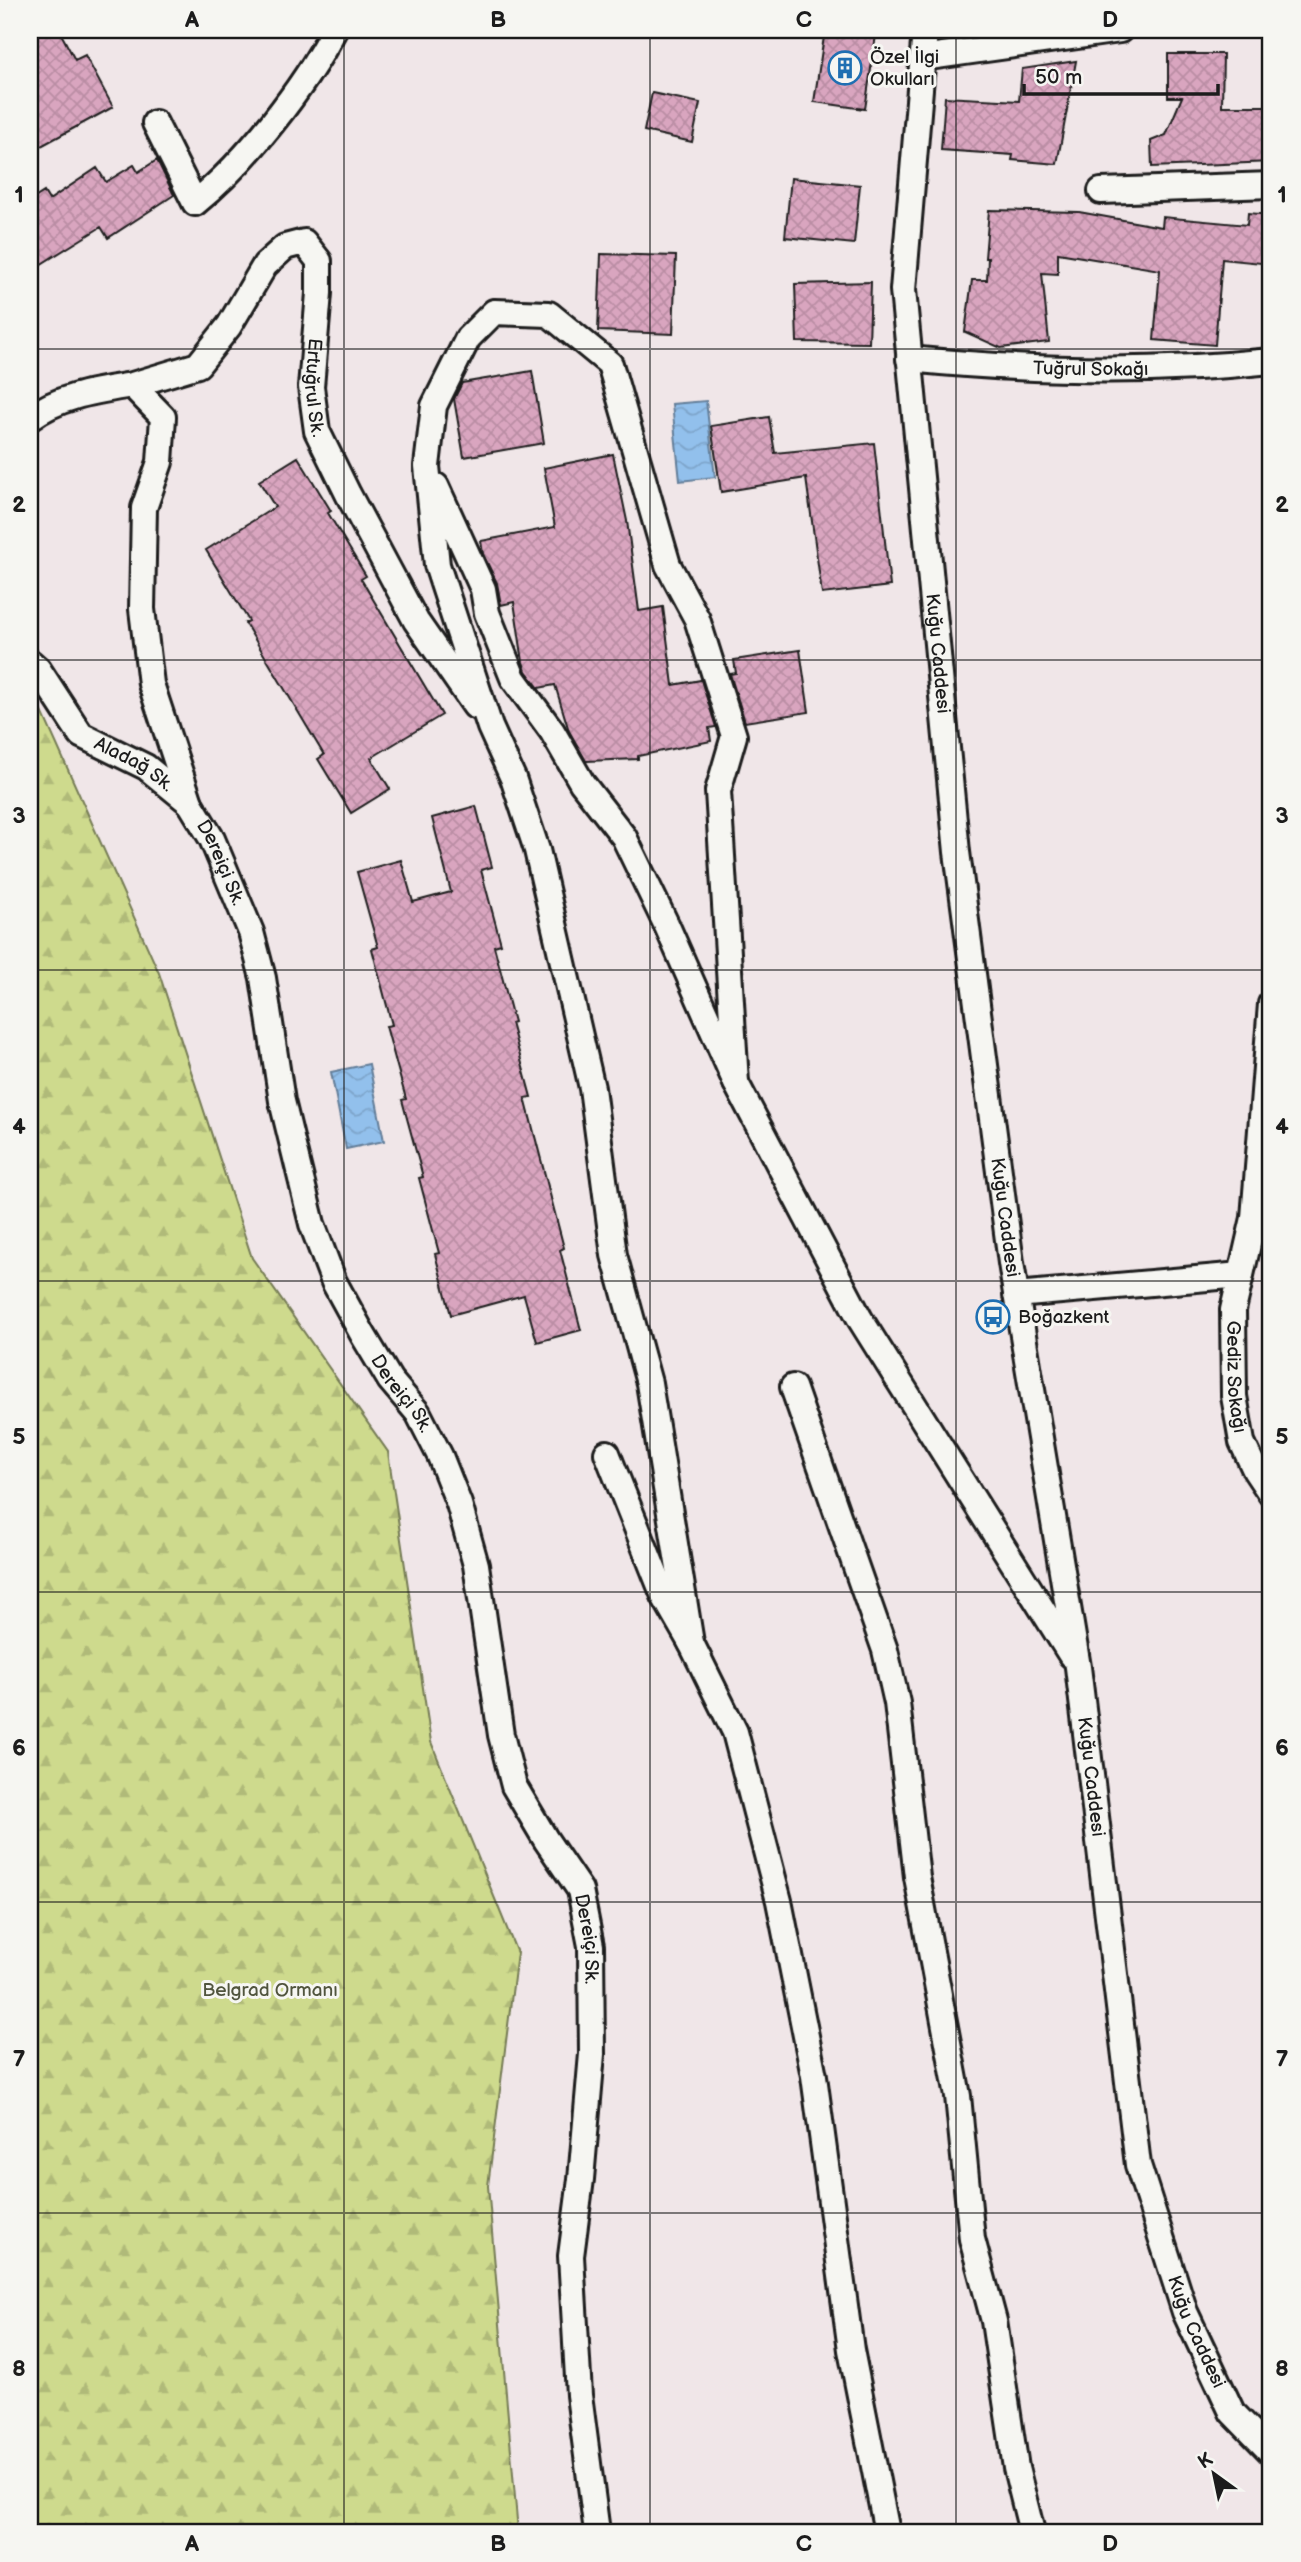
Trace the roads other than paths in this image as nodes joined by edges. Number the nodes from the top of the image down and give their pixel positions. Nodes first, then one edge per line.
1 (334, 30) edge
2 (925, 30) edge
3 (1120, 30) edge
4 (922, 58) junction
5 (155, 124) dead end
6 (1271, 185) edge
7 (1101, 191) dead end
8 (909, 359) junction
9 (1271, 361) edge
10 (132, 385) junction
11 (30, 418) edge
12 (427, 466) junction
13 (30, 663) edge
14 (490, 727) junction
15 (190, 803) junction
16 (1271, 1004) edge
17 (736, 1083) junction
18 (1241, 1275) junction
19 (1016, 1295) junction
20 (793, 1387) dead end
21 (607, 1453) dead end
22 (1271, 1494) edge
23 (691, 1643) junction
24 (1078, 1667) junction
25 (1232, 2412) junction
26 (1271, 2434) edge
27 (1271, 2452) edge
28 (597, 2532) edge
29 (887, 2532) edge
30 (1032, 2532) edge

1 - 5 street
2 - 4 street, Kuğu Caddesi
3 - 4 street
4 - 8 street, Kuğu Caddesi
6 - 7 street
8 - 9 street, Tuğrul Sokağı
8 - 19 street, Kuğu Caddesi
10 - 11 street
10 - 14 street, Ertuğrul Sk.
10 - 15 street, Dereiçi Sk.
12 - 14 street
12 - 17 street
12 - 17 street
13 - 15 street, Aladağ Sk.
14 - 23 street
15 - 28 street, Dereiçi Sk.
16 - 18 street, Gediz Sokağı
17 - 24 street
18 - 19 street
18 - 22 street, Gediz Sokağı
19 - 24 street, Kuğu Caddesi
20 - 30 street
21 - 23 street
23 - 29 street
24 - 25 street, Kuğu Caddesi
25 - 26 street
25 - 27 street, Kuğu Caddesi

